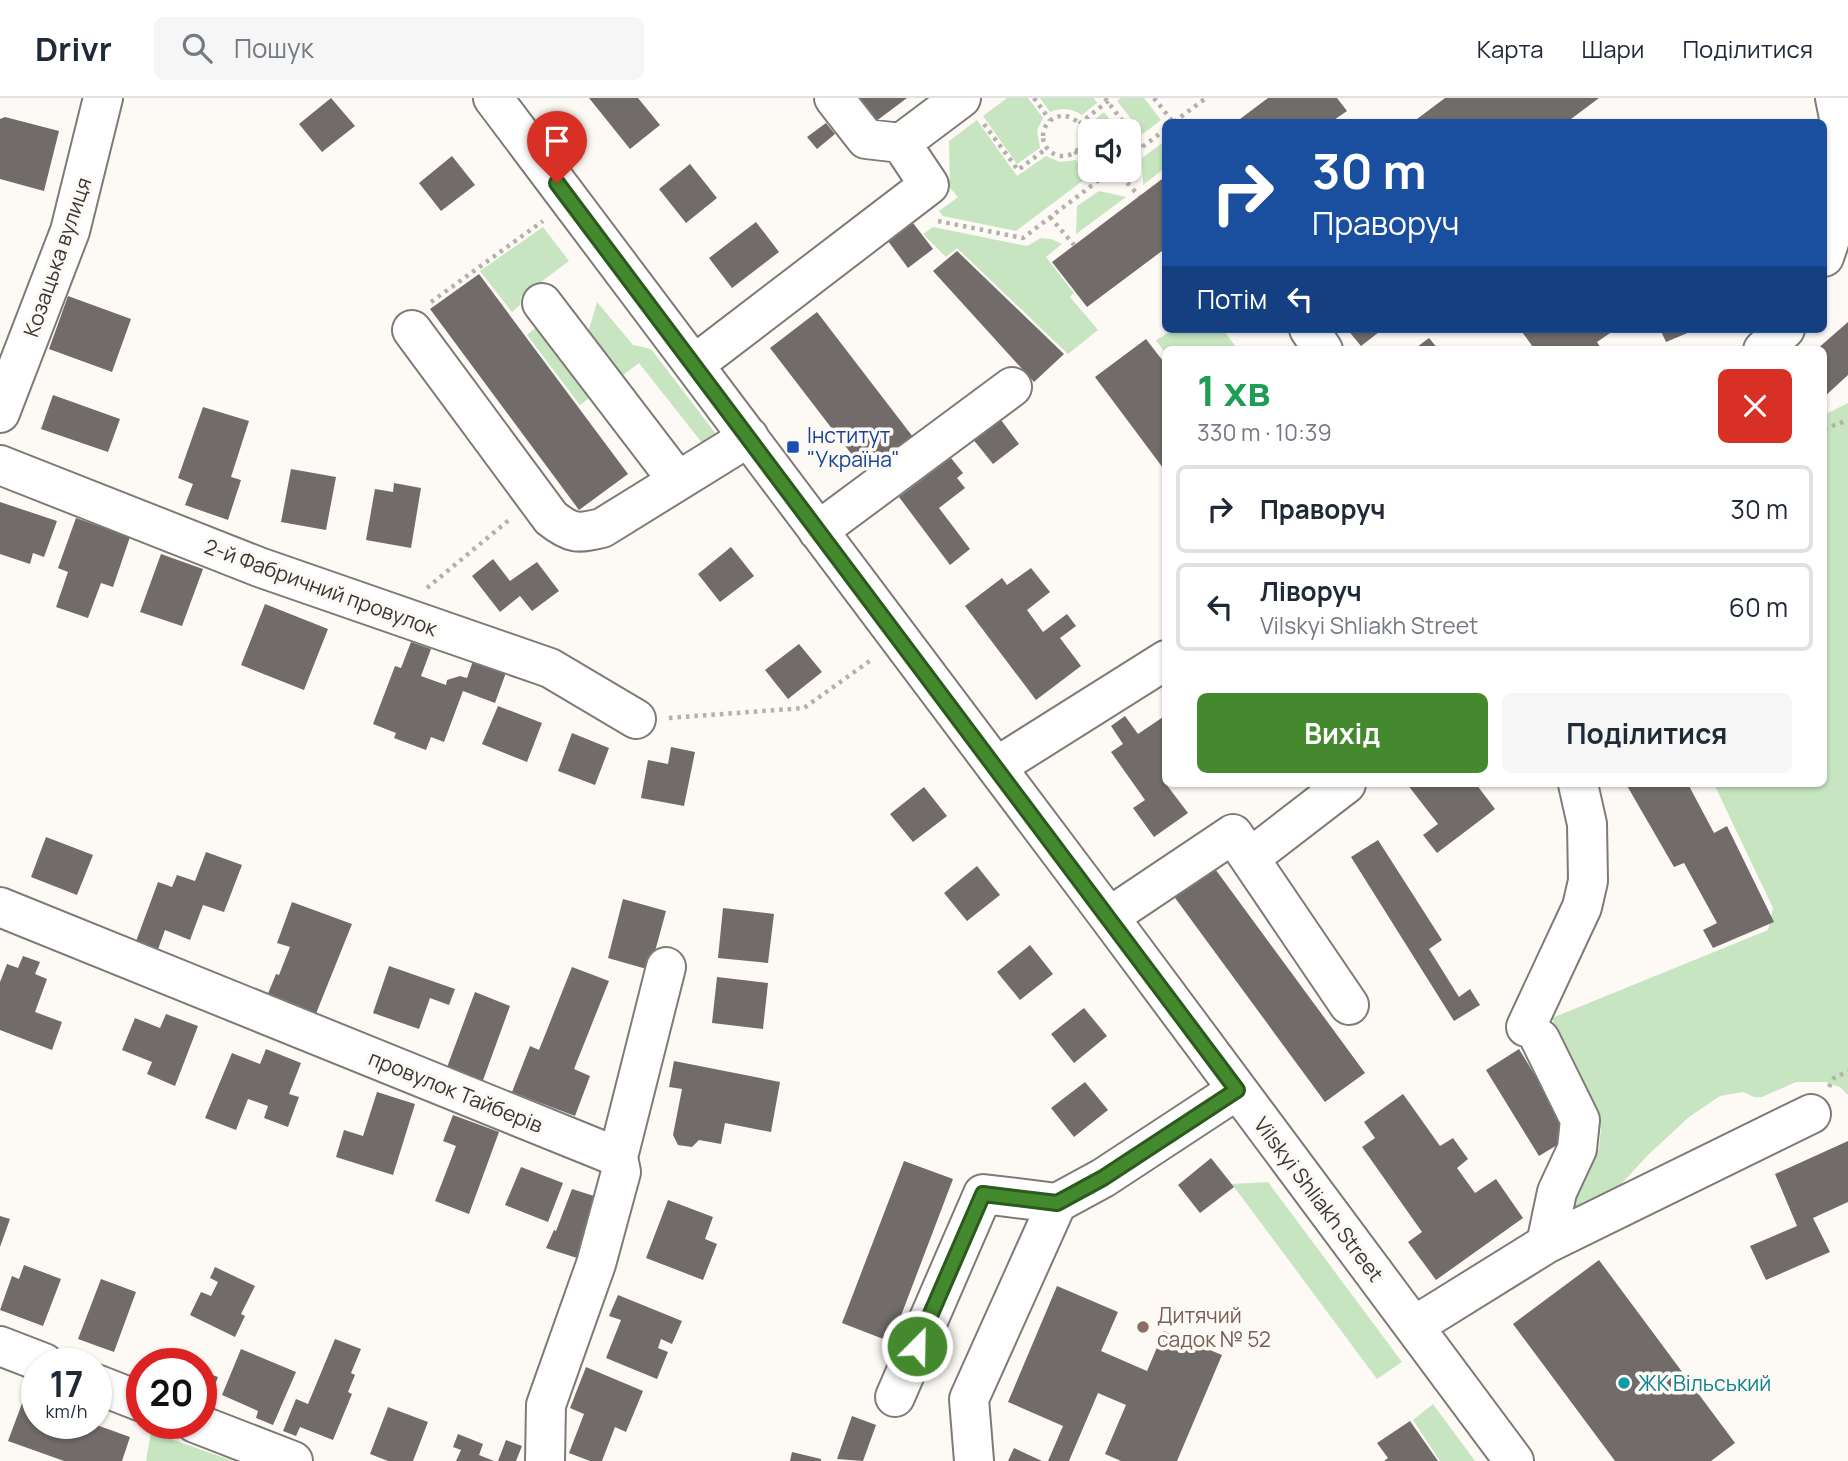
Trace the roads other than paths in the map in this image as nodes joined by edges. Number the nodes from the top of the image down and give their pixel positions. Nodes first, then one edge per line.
1 (103, 98) edge
2 (493, 98) edge
3 (834, 98) edge
4 (1835, 98) edge
5 (970, 108) edge
6 (901, 143) junction
7 (1827, 245) edge
8 (542, 303) dead end
9 (412, 330) road end
10 (1781, 333) edge
11 (1767, 346) edge
12 (695, 364) junction
13 (1012, 387) dead end
14 (0, 413) edge
15 (749, 438) junction
16 (0, 466) edge
17 (677, 481) junction
18 (818, 531) junction
19 (1162, 662) edge
20 (636, 719) road end
21 (996, 766) junction
22 (1342, 787) edge
23 (1579, 787) edge
24 (1250, 858) junction
25 (0, 908) edge
26 (1109, 917) junction
27 (666, 967) dead end
28 (1349, 1005) dead end
29 (1237, 1090) junction
30 (1811, 1114) dead end
31 (618, 1157) junction
32 (1057, 1203) junction
33 (1546, 1244) junction
34 (1413, 1326) junction
35 (0, 1346) edge
36 (21, 1354) edge
37 (895, 1397) dead end
38 (217, 1432) edge
39 (293, 1461) edge
40 (545, 1461) edge
41 (974, 1461) edge
42 (1514, 1461) edge

1 - 14 street, Козацька вулиця
2 - 12 street, Vilskyi Shliakh Street
3 - 6 street
4 - 7 street
5 - 6 street
6 - 12 street
8 - 17 street
9 - 17 street
10 - 11 street
12 - 15 street, Vilskyi Shliakh Street
13 - 18 street
15 - 17 street
15 - 18 street, Vilskyi Shliakh Street
16 - 20 street, 2-й Фабричний провулок
18 - 21 street, Vilskyi Shliakh Street
19 - 21 street
21 - 26 street, Vilskyi Shliakh Street
22 - 24 street
23 - 33 street
24 - 26 street
24 - 28 street
25 - 31 street, провулок Тайберів
26 - 29 street, Vilskyi Shliakh Street
27 - 31 street
29 - 32 street
29 - 34 street, Vilskyi Shliakh Street
30 - 33 street
31 - 40 street
32 - 37 street
32 - 41 street
33 - 34 street
34 - 42 street, Vilskyi Shliakh Street
35 - 36 street
38 - 39 street

